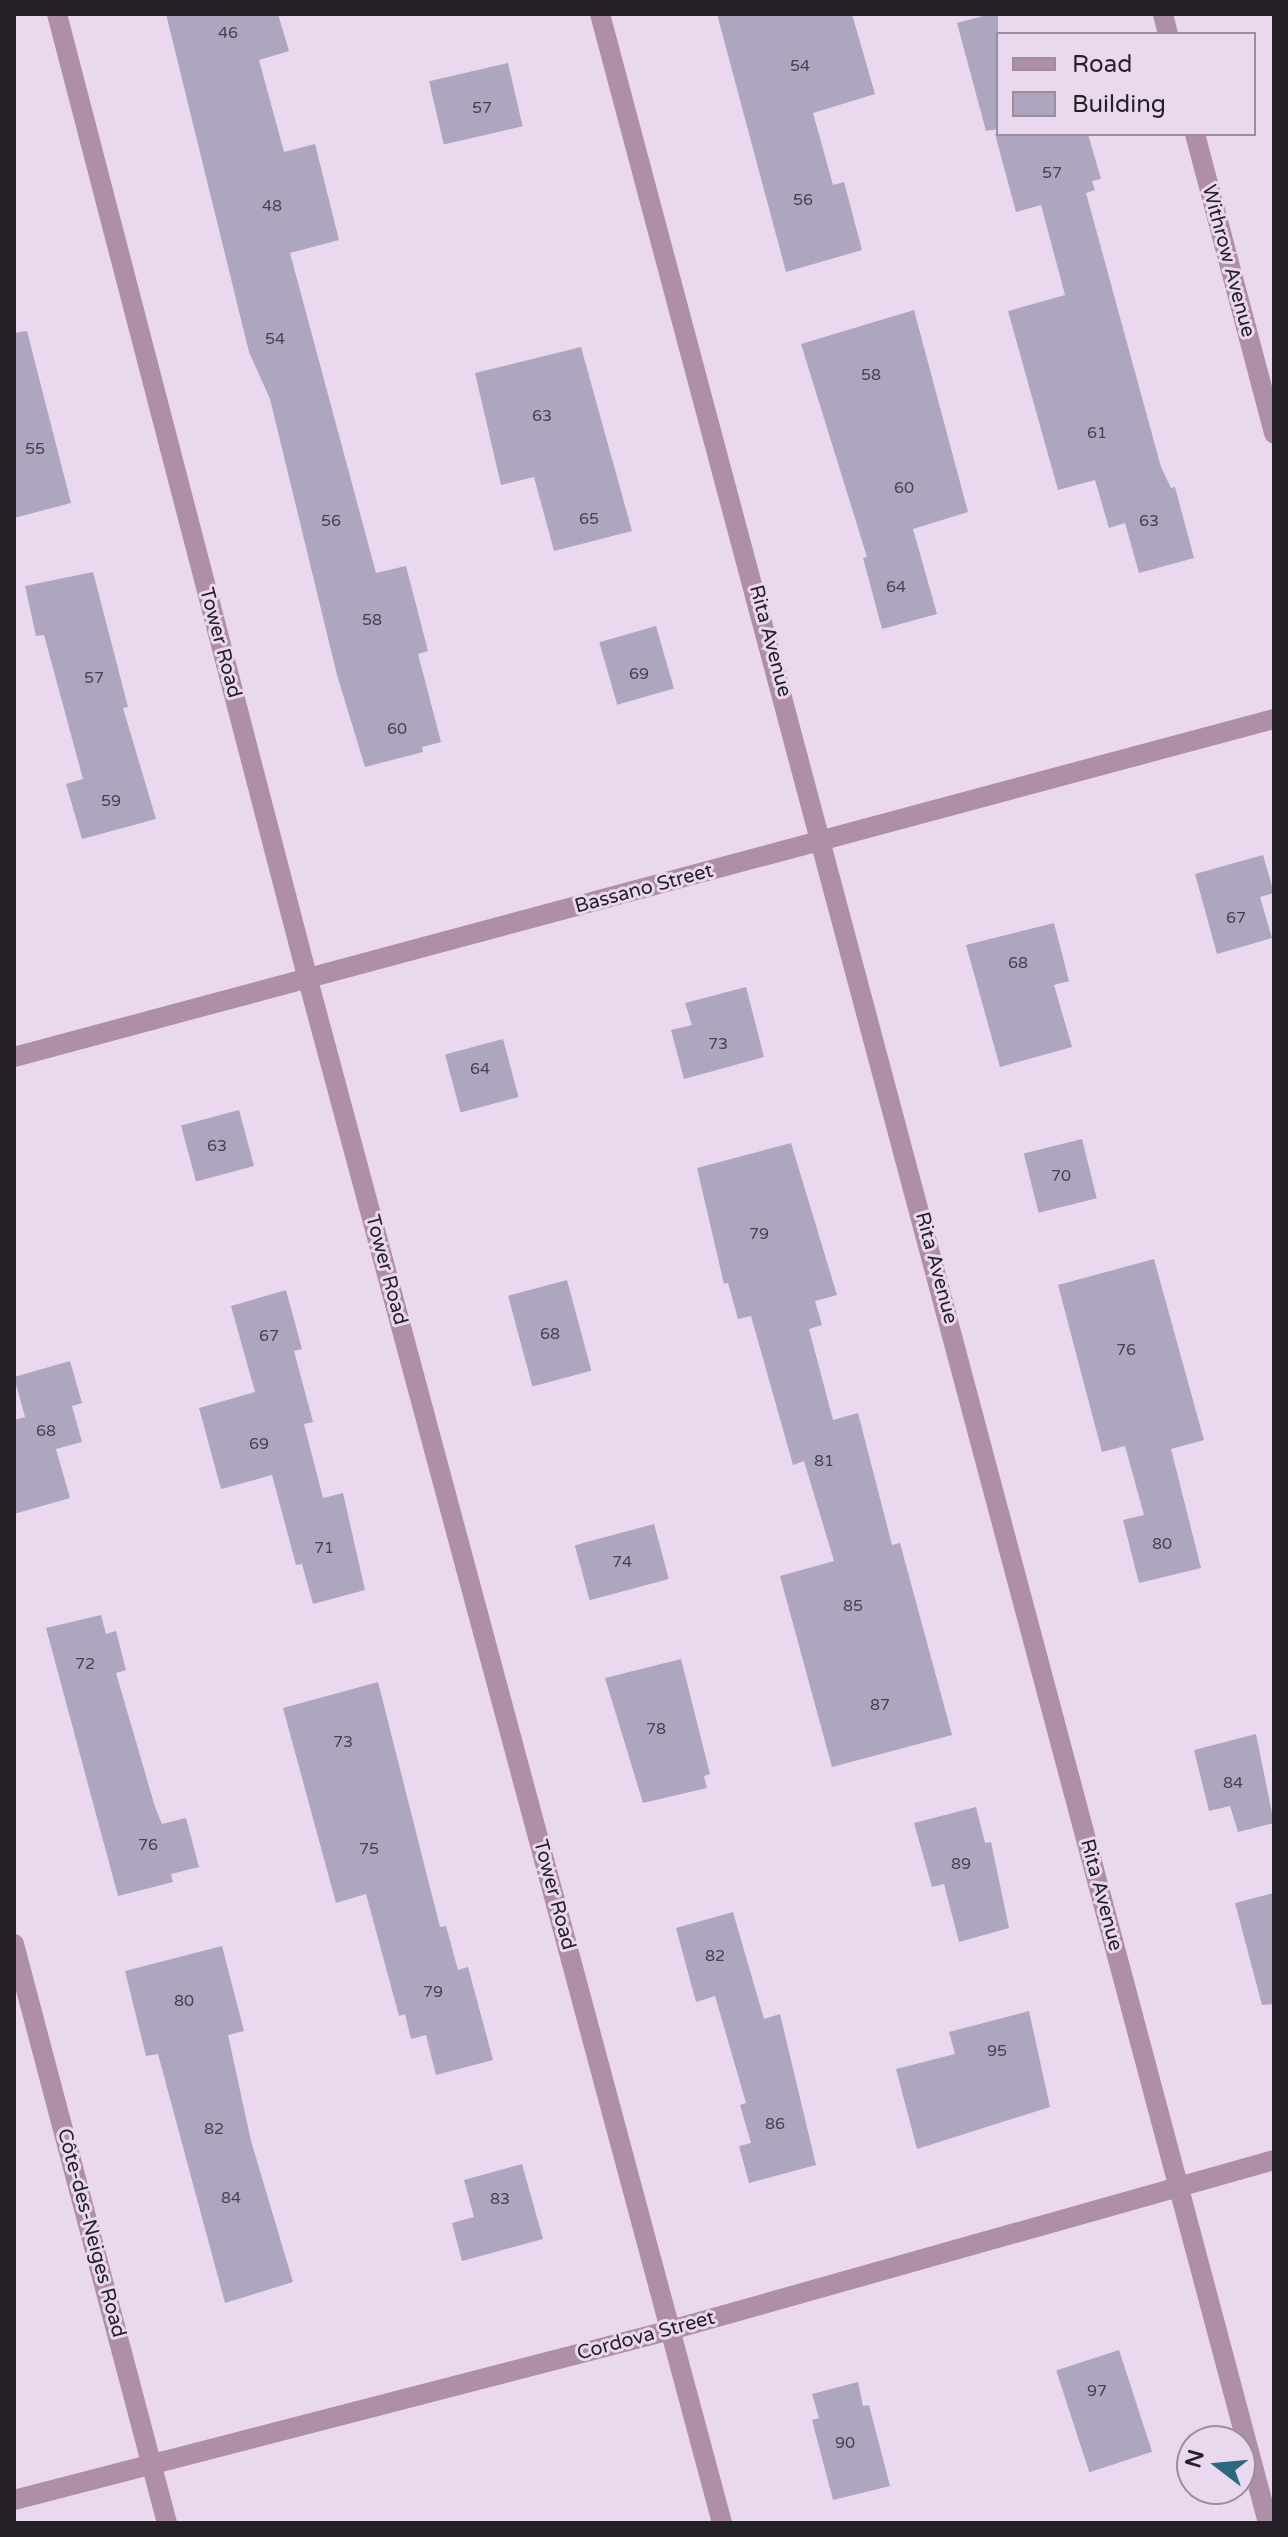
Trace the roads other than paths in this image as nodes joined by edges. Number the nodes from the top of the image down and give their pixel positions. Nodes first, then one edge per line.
1 (57, 14) edge
2 (600, 14) edge
3 (1196, 136) edge
4 (1274, 434) edge
5 (1274, 719) edge
6 (824, 841) junction
7 (308, 980) junction
8 (14, 1057) edge
9 (14, 1944) edge
10 (1274, 2160) edge
11 (1177, 2187) junction
12 (671, 2330) junction
13 (152, 2466) junction
14 (14, 2500) edge
15 (167, 2523) edge
16 (722, 2523) edge
17 (1268, 2523) edge

1 - 7 street, Tower Road
2 - 6 street, Rita Avenue
3 - 4 street, Withrow Avenue
5 - 6 street, Bassano Street
6 - 7 street, Bassano Street
6 - 11 street, Rita Avenue
7 - 8 street, Bassano Street
7 - 12 street, Tower Road
9 - 13 street, Côte-des-Neiges Road
10 - 11 street, Cordova Street
11 - 12 street, Cordova Street
11 - 17 street, Rita Avenue
12 - 13 street, Cordova Street
12 - 16 street, Tower Road
13 - 14 street, Cordova Street
13 - 15 street, Côte-des-Neiges Road

